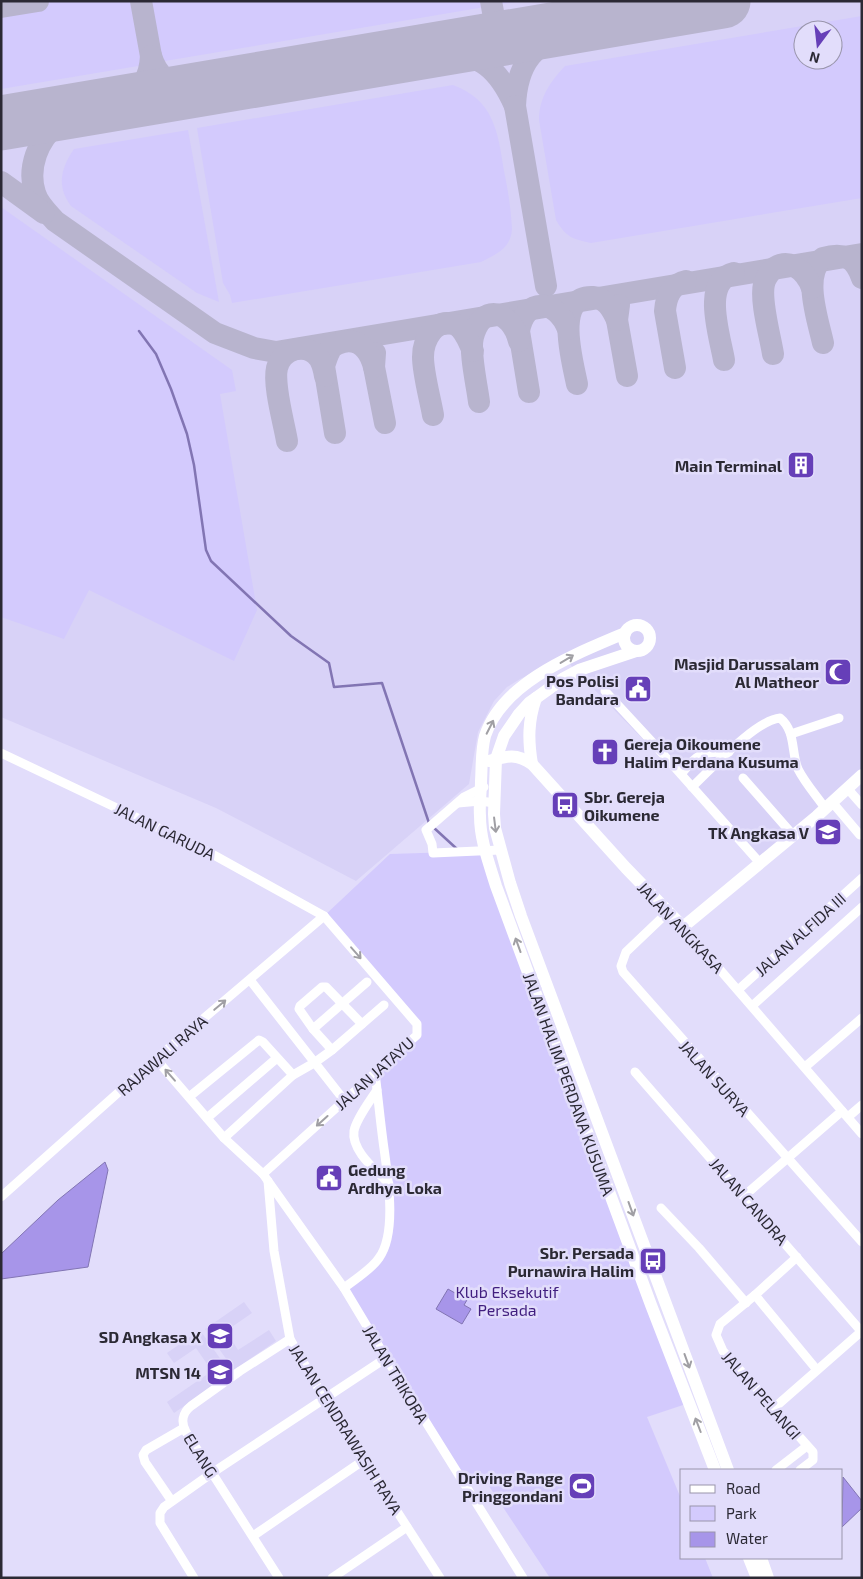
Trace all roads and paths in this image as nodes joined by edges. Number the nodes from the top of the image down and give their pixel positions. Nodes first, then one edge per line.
1 (625, 634) junction
2 (636, 651) junction
3 (604, 691) dead end
4 (536, 698) junction
5 (839, 718) dead end
6 (791, 734) junction
7 (1, 752) edge
8 (729, 752) junction
9 (496, 759) junction
10 (482, 764) junction
11 (532, 764) junction
12 (681, 774) junction
13 (862, 775) edge
14 (743, 778) dead end
15 (496, 783) junction
16 (692, 787) junction
17 (481, 788) junction
18 (848, 788) junction
19 (480, 801) junction
20 (458, 803) junction
21 (495, 803) junction
22 (828, 805) junction
23 (862, 805) edge
24 (862, 833) edge
25 (793, 835) junction
26 (500, 850) junction
27 (485, 851) junction
28 (760, 864) junction
29 (862, 878) edge
30 (862, 907) edge
31 (668, 912) junction
32 (324, 916) junction
33 (683, 927) junction
34 (250, 980) junction
35 (367, 982) dead end
36 (738, 990) junction
37 (342, 1004) junction
38 (384, 1005) dead end
39 (752, 1006) junction
40 (862, 1018) edge
41 (362, 1024) junction
42 (314, 1029) junction
43 (332, 1050) junction
44 (277, 1058) junction
45 (156, 1059) junction
46 (314, 1063) junction
47 (805, 1067) junction
48 (635, 1072) dead end
49 (375, 1073) junction
50 (293, 1075) junction
51 (377, 1090) junction
52 (190, 1097) junction
53 (344, 1100) junction
54 (862, 1106) edge
55 (845, 1114) junction
56 (207, 1118) junction
57 (862, 1134) edge
58 (224, 1138) junction
59 (787, 1159) junction
60 (265, 1178) junction
61 (389, 1184) junction
62 (744, 1196) junction
63 (1, 1197) edge
64 (661, 1208) dead end
65 (862, 1242) edge
66 (797, 1257) junction
67 (344, 1288) junction
68 (755, 1295) junction
69 (746, 1303) junction
70 (861, 1331) edge
71 (290, 1339) junction
72 (386, 1358) junction
73 (817, 1370) junction
74 (324, 1398) junction
75 (774, 1408) junction
76 (184, 1428) junction
77 (807, 1446) junction
78 (364, 1460) junction
79 (787, 1462) junction
80 (715, 1469) edge
81 (728, 1469) edge
82 (777, 1469) edge
83 (791, 1469) edge
84 (801, 1469) edge
85 (212, 1473) junction
86 (171, 1500) junction
87 (407, 1527) junction
88 (252, 1536) junction
89 (749, 1559) edge
90 (761, 1559) edge
91 (194, 1578) edge
92 (279, 1578) edge
93 (332, 1578) edge
94 (440, 1578) edge
95 (523, 1578) edge
96 (757, 1578) edge
97 (768, 1578) edge

1 - 2 street
1 - 2 street
10 -> 1 street, JALAN HALIM PERDANA KUSUMA
2 - 4 street
3 - 12 street
4 - 9 street
4 - 11 street
5 - 6 street
6 - 8 street
6 - 22 street
7 - 32 street, JALAN GARUDA
8 - 12 street
8 - 16 street
9 - 10 street, JALAN ANGKASA
9 - 11 street, JALAN ANGKASA
9 - 15 street, JALAN HALIM PERDANA KUSUMA
10 - 17 street, JALAN HALIM PERDANA KUSUMA
11 - 31 street, JALAN ANGKASA
12 - 16 street
13 - 18 street
14 - 25 street
15 - 17 street
15 - 21 street, JALAN HALIM PERDANA KUSUMA
16 - 28 street
17 - 19 street, JALAN HALIM PERDANA KUSUMA
17 - 20 street
18 - 22 street
18 - 23 street
19 - 20 street
19 - 21 street
19 - 27 street, JALAN HALIM PERDANA KUSUMA
20 - 27 street
21 -> 26 street, JALAN HALIM PERDANA KUSUMA
22 - 24 street
22 - 25 street
25 - 28 street
26 - 27 street
26 -> 81 street, JALAN HALIM PERDANA KUSUMA
80 -> 27 street, JALAN HALIM PERDANA KUSUMA
28 - 33 street
29 - 36 street, JALAN ALFIDA III
30 - 39 street
31 - 33 street, JALAN ANGKASA
31 - 59 street, JALAN SURYA
32 - 34 street, RAJAWALI RAYA
32 -> 49 street, JALAN JATAYU
33 - 36 street, JALAN ANGKASA
45 -> 34 street, RAJAWALI RAYA
34 - 46 street
35 - 37 street
36 - 39 street, JALAN ANGKASA
37 - 41 street
37 - 42 street
37 - 42 street
38 - 41 street
39 - 47 street, JALAN ANGKASA
40 - 47 street
41 - 43 street
42 - 43 street
43 - 46 street
44 - 50 street
44 - 52 street
44 - 56 street
52 -> 45 street, JALAN TRIKORA
45 - 63 street, RAJAWALI RAYA
46 - 50 street
46 - 53 street
47 - 55 street, JALAN ANGKASA
48 - 62 street, JALAN CANDRA
49 - 51 street
49 - 53 street, JALAN JATAYU
50 - 58 street
51 - 61 street
51 - 61 street
52 - 56 street, JALAN TRIKORA
53 -> 60 street, JALAN JATAYU
54 - 55 street
55 - 57 street, JALAN ANGKASA
55 - 59 street
56 - 58 street, JALAN TRIKORA
58 - 60 street, JALAN TRIKORA
59 - 62 street
59 - 65 street, JALAN SURYA
60 - 67 street, JALAN TRIKORA
60 - 71 street, JALAN CENDRAWASIH RAYA
61 - 67 street
62 - 66 street, JALAN CANDRA
64 - 69 street
66 - 68 street, JALAN PELANGI
66 - 70 street, JALAN CANDRA
67 - 72 street, JALAN TRIKORA
68 - 69 street, JALAN PELANGI
68 - 73 street
69 - 75 street, JALAN PELANGI
70 - 73 street
71 - 74 street, JALAN CENDRAWASIH RAYA
71 - 76 street, ELANG
72 - 74 street
72 - 95 street, JALAN TRIKORA
73 - 75 street
74 - 78 street, JALAN CENDRAWASIH RAYA
74 - 85 street
75 - 77 street, JALAN PELANGI
76 - 85 street, ELANG
76 - 86 street
77 - 79 street
77 - 84 street, JALAN PELANGI
78 - 87 street, JALAN CENDRAWASIH RAYA
78 - 88 street
79 - 82 street
79 - 83 street
85 - 86 street
85 - 88 street, ELANG
86 - 91 street
87 - 93 street
87 - 94 street, JALAN CENDRAWASIH RAYA
88 - 92 street, ELANG
89 - 96 street
90 - 97 street

